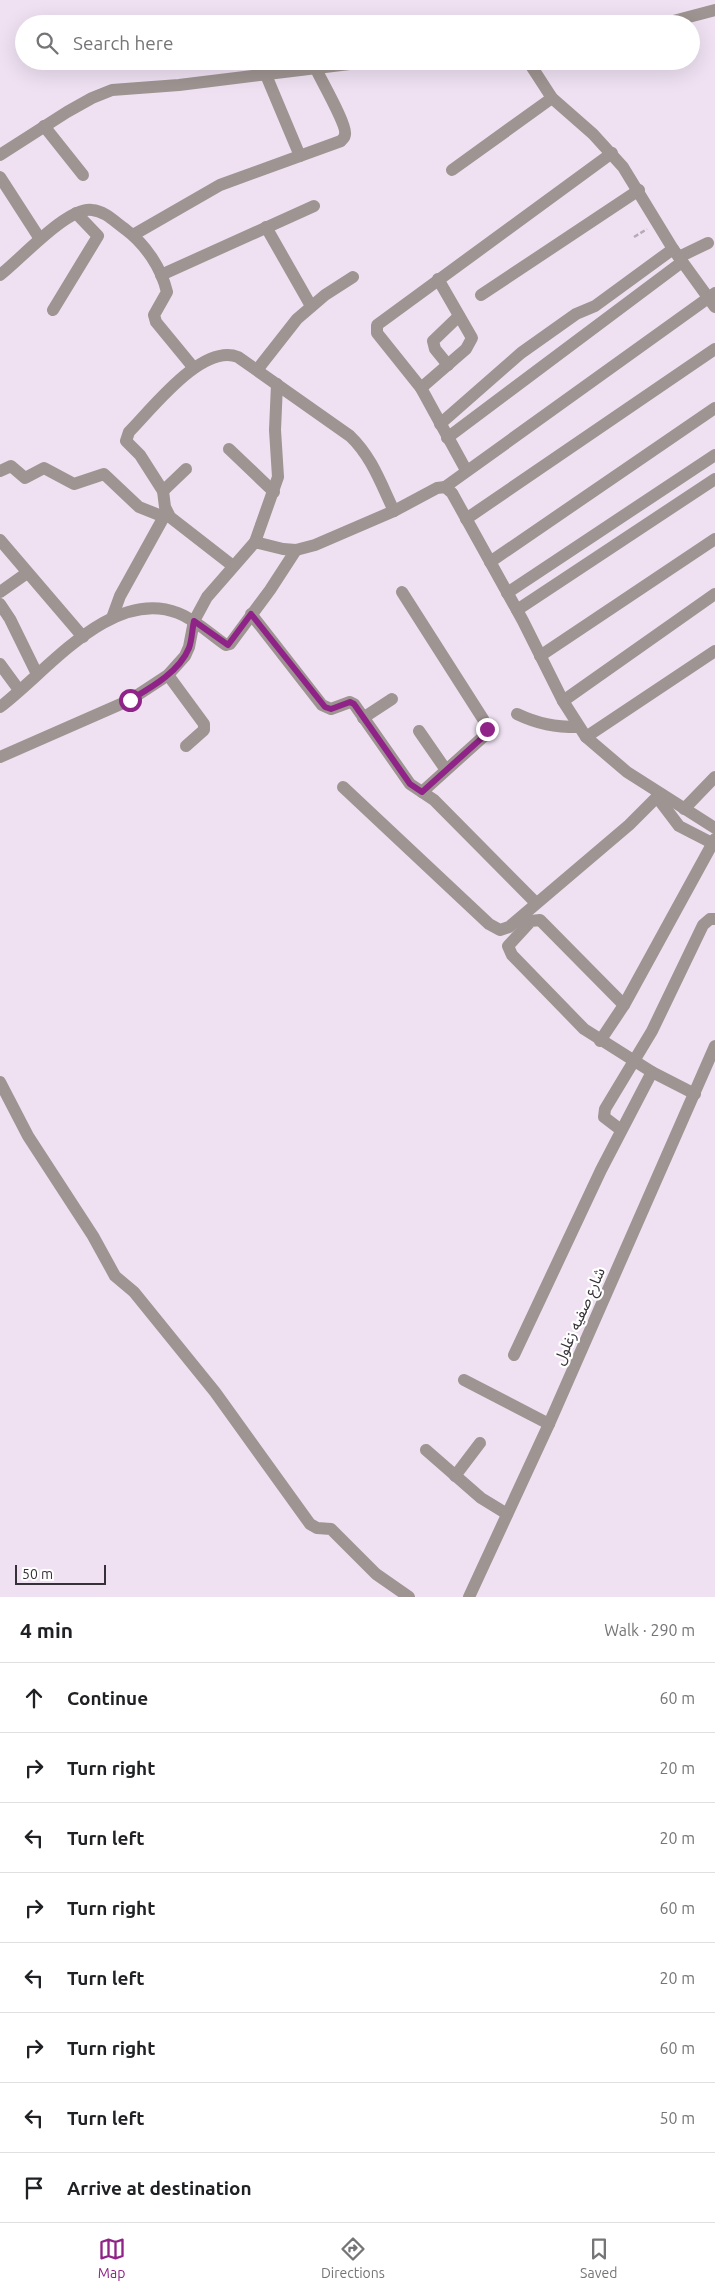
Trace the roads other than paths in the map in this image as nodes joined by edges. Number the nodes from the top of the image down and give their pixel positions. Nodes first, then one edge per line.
1 (715, 10) edge
2 (696, 15) edge
3 (308, 70) edge
4 (316, 70) edge
5 (534, 70) edge
6 (266, 75) junction
7 (552, 98) junction
8 (44, 126) junction
9 (612, 154) junction
10 (0, 155) edge
11 (300, 156) junction
12 (452, 170) dead end
13 (83, 175) dead end
14 (0, 177) edge
15 (638, 190) junction
16 (314, 206) dead end
17 (76, 213) junction
18 (266, 227) junction
19 (133, 235) junction
20 (40, 239) junction
21 (708, 243) dead end
22 (678, 256) junction
23 (0, 275) edge
24 (161, 275) junction
25 (353, 277) dead end
26 (438, 279) junction
27 (481, 295) dead end
28 (713, 299) edge
29 (311, 306) junction
30 (53, 310) dead end
31 (585, 310) junction
32 (459, 316) junction
33 (596, 326) junction
34 (715, 349) edge
35 (448, 365) junction
36 (193, 367) junction
37 (257, 370) junction
38 (277, 384) junction
39 (421, 388) junction
40 (715, 408) edge
41 (440, 424) junction
42 (447, 438) junction
43 (229, 449) dead end
44 (715, 454) edge
45 (186, 469) dead end
46 (466, 470) junction
47 (0, 471) edge
48 (715, 479) edge
49 (445, 487) junction
50 (163, 491) junction
51 (274, 492) junction
52 (394, 511) junction
53 (165, 515) junction
54 (466, 519) junction
55 (715, 539) edge
56 (0, 540) edge
57 (254, 542) junction
58 (296, 550) junction
59 (490, 562) junction
60 (233, 566) junction
61 (27, 573) junction
62 (1, 590) edge
63 (402, 592) dead end
64 (507, 594) junction
65 (715, 594) edge
66 (0, 604) edge
67 (517, 610) junction
68 (251, 614) junction
69 (112, 618) junction
70 (194, 621) junction
71 (83, 637) junction
72 (715, 651) edge
73 (540, 656) junction
74 (0, 664) edge
75 (37, 674) junction
76 (168, 675) junction
77 (19, 690) junction
78 (392, 699) dead end
79 (563, 701) junction
80 (0, 707) edge
81 (517, 714) dead end
82 (363, 718) junction
83 (419, 731) dead end
84 (582, 732) junction
85 (186, 746) dead end
86 (0, 757) edge
87 (446, 770) junction
88 (715, 777) edge
89 (343, 787) dead end
90 (422, 792) junction
91 (659, 795) junction
92 (684, 809) junction
93 (715, 828) edge
94 (714, 841) edge
95 (536, 903) junction
96 (715, 919) edge
97 (624, 1005) junction
98 (600, 1041) junction
99 (715, 1046) edge
100 (635, 1062) junction
101 (652, 1072) junction
102 (0, 1082) edge
103 (695, 1094) junction
104 (621, 1130) junction
105 (514, 1356) dead end
106 (464, 1380) dead end
107 (549, 1424) junction
108 (480, 1443) dead end
109 (426, 1450) dead end
110 (455, 1476) junction
111 (507, 1514) junction
112 (409, 1597) edge
113 (469, 1597) edge

1 - 2 street
3 - 6 street
4 - 11 street
5 - 7 street
6 - 8 street
6 - 11 street
7 - 9 street
7 - 12 street
8 - 10 street
8 - 13 street
9 - 15 street
9 - 26 street
11 - 19 street
14 - 20 street
15 - 22 street
15 - 27 street
16 - 18 street
17 - 19 street
17 - 20 street
17 - 30 street
18 - 24 street
18 - 29 street
19 - 24 street
20 - 23 street
21 - 22 street
22 - 28 street
22 - 31 street
22 - 33 street
24 - 36 street
25 - 29 street
26 - 32 street
26 - 39 street
28 - 46 street
29 - 37 street
31 - 33 street
31 - 41 street
32 - 35 street
32 - 35 street
33 - 42 street
34 - 54 street
35 - 39 street
36 - 37 street
36 - 50 street
37 - 38 street
38 - 51 street
38 - 52 street
39 - 41 street
40 - 59 street
41 - 42 street
42 - 46 street
43 - 51 street
44 - 64 street
45 - 50 street
46 - 49 street
47 - 53 street
48 - 67 street
49 - 52 street
49 - 54 street
50 - 53 street
51 - 57 street
52 - 58 street
53 - 60 street
53 - 69 street
54 - 59 street
55 - 73 street
56 - 61 street
57 - 58 street
57 - 60 street
58 - 68 street
59 - 64 street
60 - 70 street
61 - 62 street
61 - 71 street
63 - 87 street
64 - 67 street
65 - 79 street
66 - 75 street
67 - 73 street
68 - 70 street
68 - 82 street
69 - 70 street
69 - 71 street
70 - 76 street
71 - 75 street
72 - 84 street
73 - 79 street
74 - 77 street
75 - 77 street
76 - 85 street
76 - 86 street
77 - 80 street
78 - 82 street
79 - 84 street
81 - 84 street
82 - 90 street
83 - 87 street
84 - 91 street
87 - 90 street
88 - 92 street
89 - 95 street
90 - 95 street
91 - 92 street
91 - 94 street
91 - 95 street
92 - 93 street
94 - 97 street
96 - 100 street
97 - 98 street
97 - 98 street
98 - 100 street
99 - 103 street, شارع صفيه زغلول
100 - 101 street
100 - 104 street
101 - 103 street
101 - 104 street
102 - 112 street
103 - 107 street, شارع صفيه زغلول
104 - 105 street
106 - 107 street
107 - 111 street, شارع صفيه زغلول
108 - 110 street
109 - 110 street
110 - 111 street
111 - 113 street, شارع صفيه زغلول

